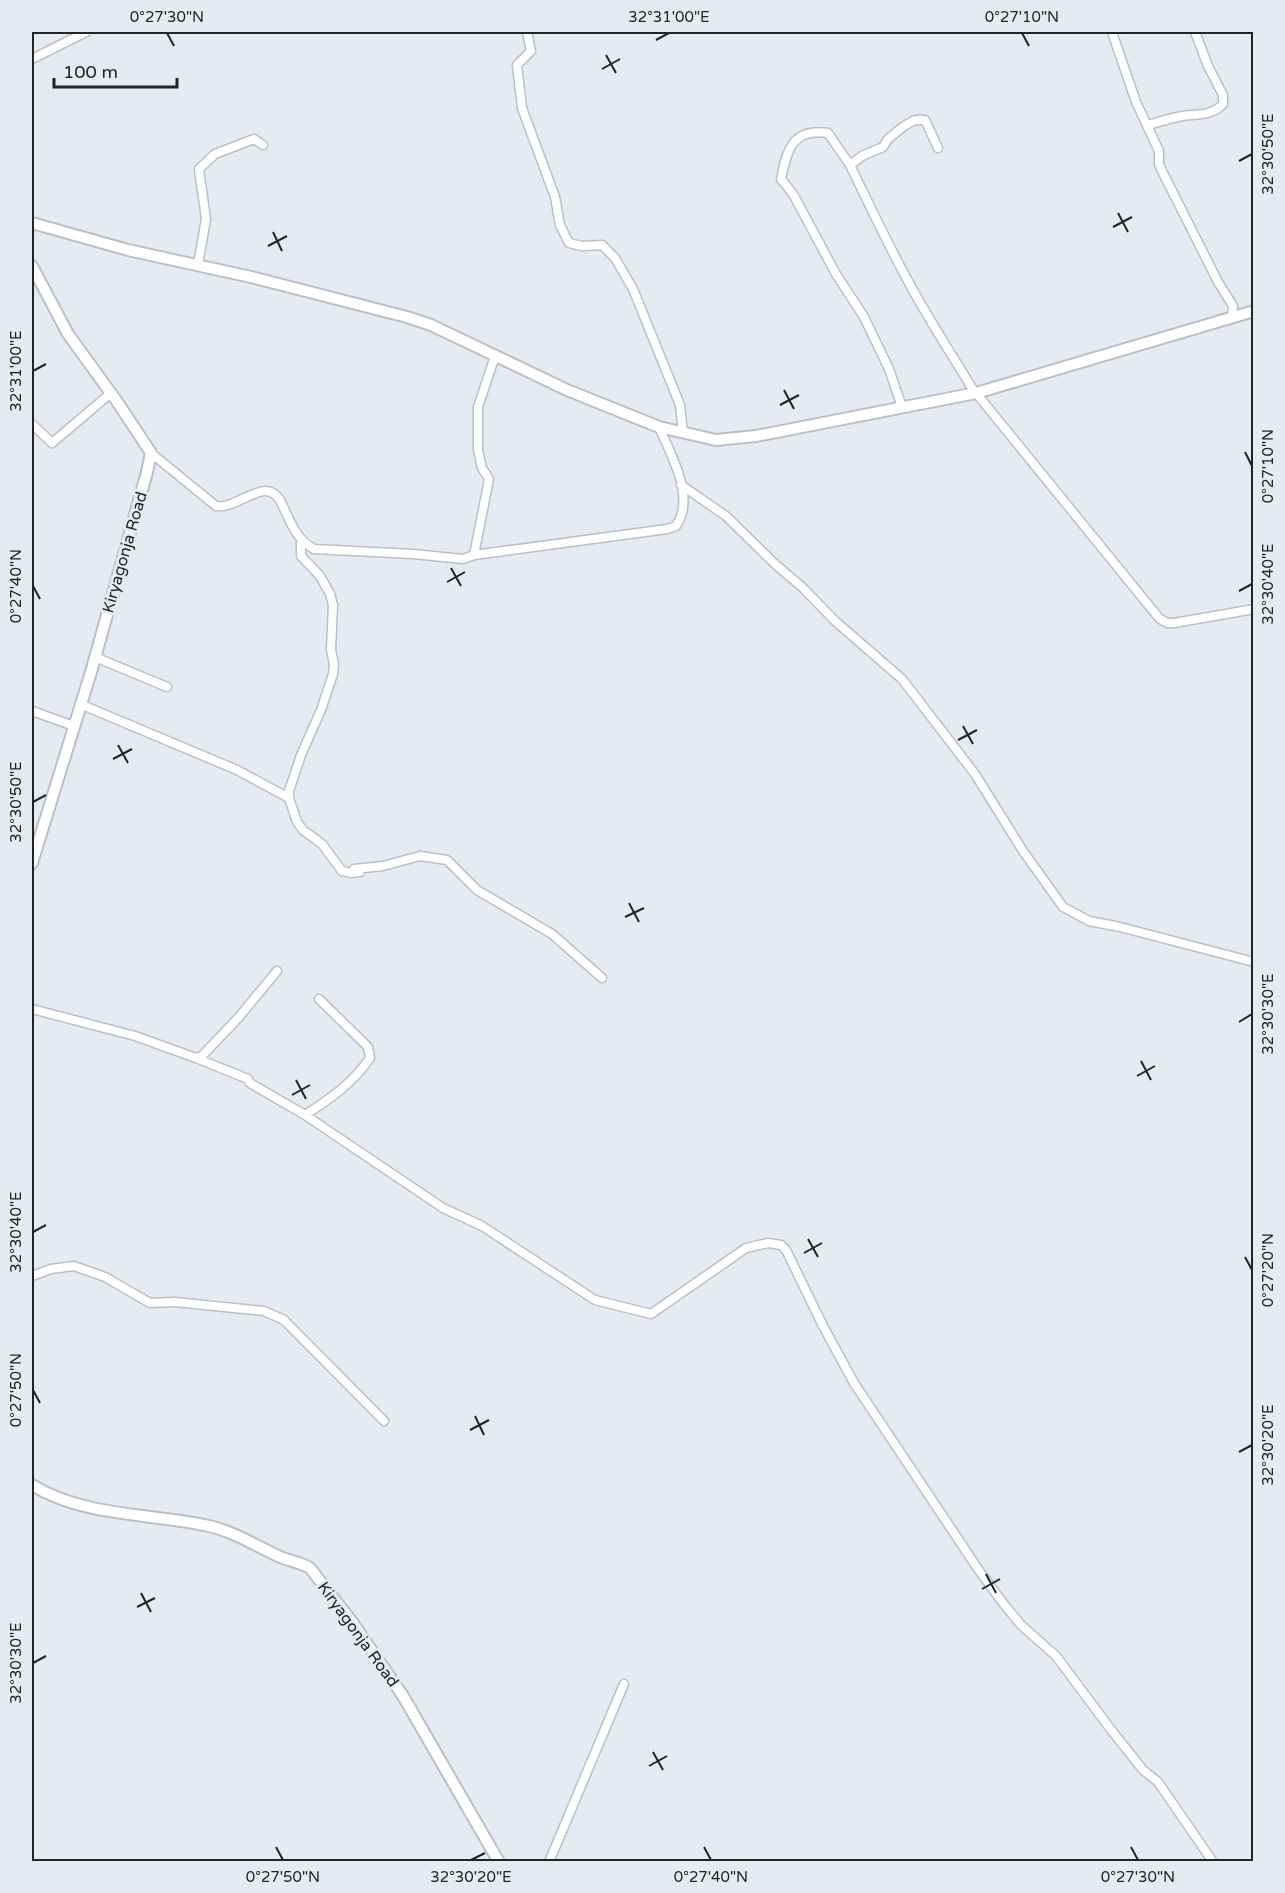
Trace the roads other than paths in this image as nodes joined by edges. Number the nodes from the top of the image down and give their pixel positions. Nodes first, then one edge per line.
1 (86, 32) edge
2 (527, 32) edge
3 (1112, 32) edge
4 (1194, 32) edge
5 (32, 59) edge
6 (1149, 125) junction
7 (263, 145) dead end
8 (938, 148) dead end
9 (850, 165) junction
10 (32, 223) edge
11 (198, 265) junction
12 (32, 266) edge
13 (1254, 311) edge
14 (1232, 318) junction
15 (495, 356) junction
16 (111, 393) junction
17 (975, 393) junction
18 (902, 407) junction
19 (32, 424) edge
20 (659, 427) junction
21 (683, 433) junction
22 (151, 453) junction
23 (681, 485) junction
24 (301, 541) junction
25 (474, 555) junction
26 (1254, 609) edge
27 (95, 657) junction
28 (167, 687) dead end
29 (80, 704) junction
30 (32, 711) edge
31 (74, 726) junction
32 (289, 798) junction
33 (32, 863) edge
34 (342, 871) junction
35 (360, 872) dead end
36 (1254, 962) edge
37 (277, 971) dead end
38 (602, 978) dead end
39 (319, 999) dead end
40 (32, 1009) edge
41 (195, 1058) junction
42 (305, 1115) junction
43 (32, 1276) edge
44 (384, 1421) dead end
45 (32, 1485) edge
46 (624, 1684) dead end
47 (499, 1862) edge
48 (549, 1862) edge
49 (1213, 1862) edge

1 - 5 street
2 - 21 street
3 - 6 street
4 - 6 street
6 - 14 street
7 - 11 street
8 - 9 street
9 - 17 street
9 - 18 street
10 - 11 street
11 - 15 street
12 - 16 street
13 - 14 street
14 - 17 street
15 - 20 street
15 - 25 street
16 - 19 street
16 - 22 street
17 - 18 street
17 - 26 street
18 - 21 street
20 - 21 street
20 - 23 street
22 - 24 street
22 - 27 street, Kiryagonja Road
23 - 25 street
23 - 36 street
24 - 25 street
24 - 32 street
27 - 28 street
27 - 29 street, Kiryagonja Road
29 - 31 street, Kiryagonja Road
29 - 32 street
30 - 31 street
31 - 33 street, Kiryagonja Road
32 - 34 street
34 - 35 street
34 - 38 street
37 - 41 street
39 - 42 street
40 - 41 street
41 - 42 street
42 - 49 street
43 - 44 street
45 - 47 street, Kiryagonja Road
46 - 48 street

